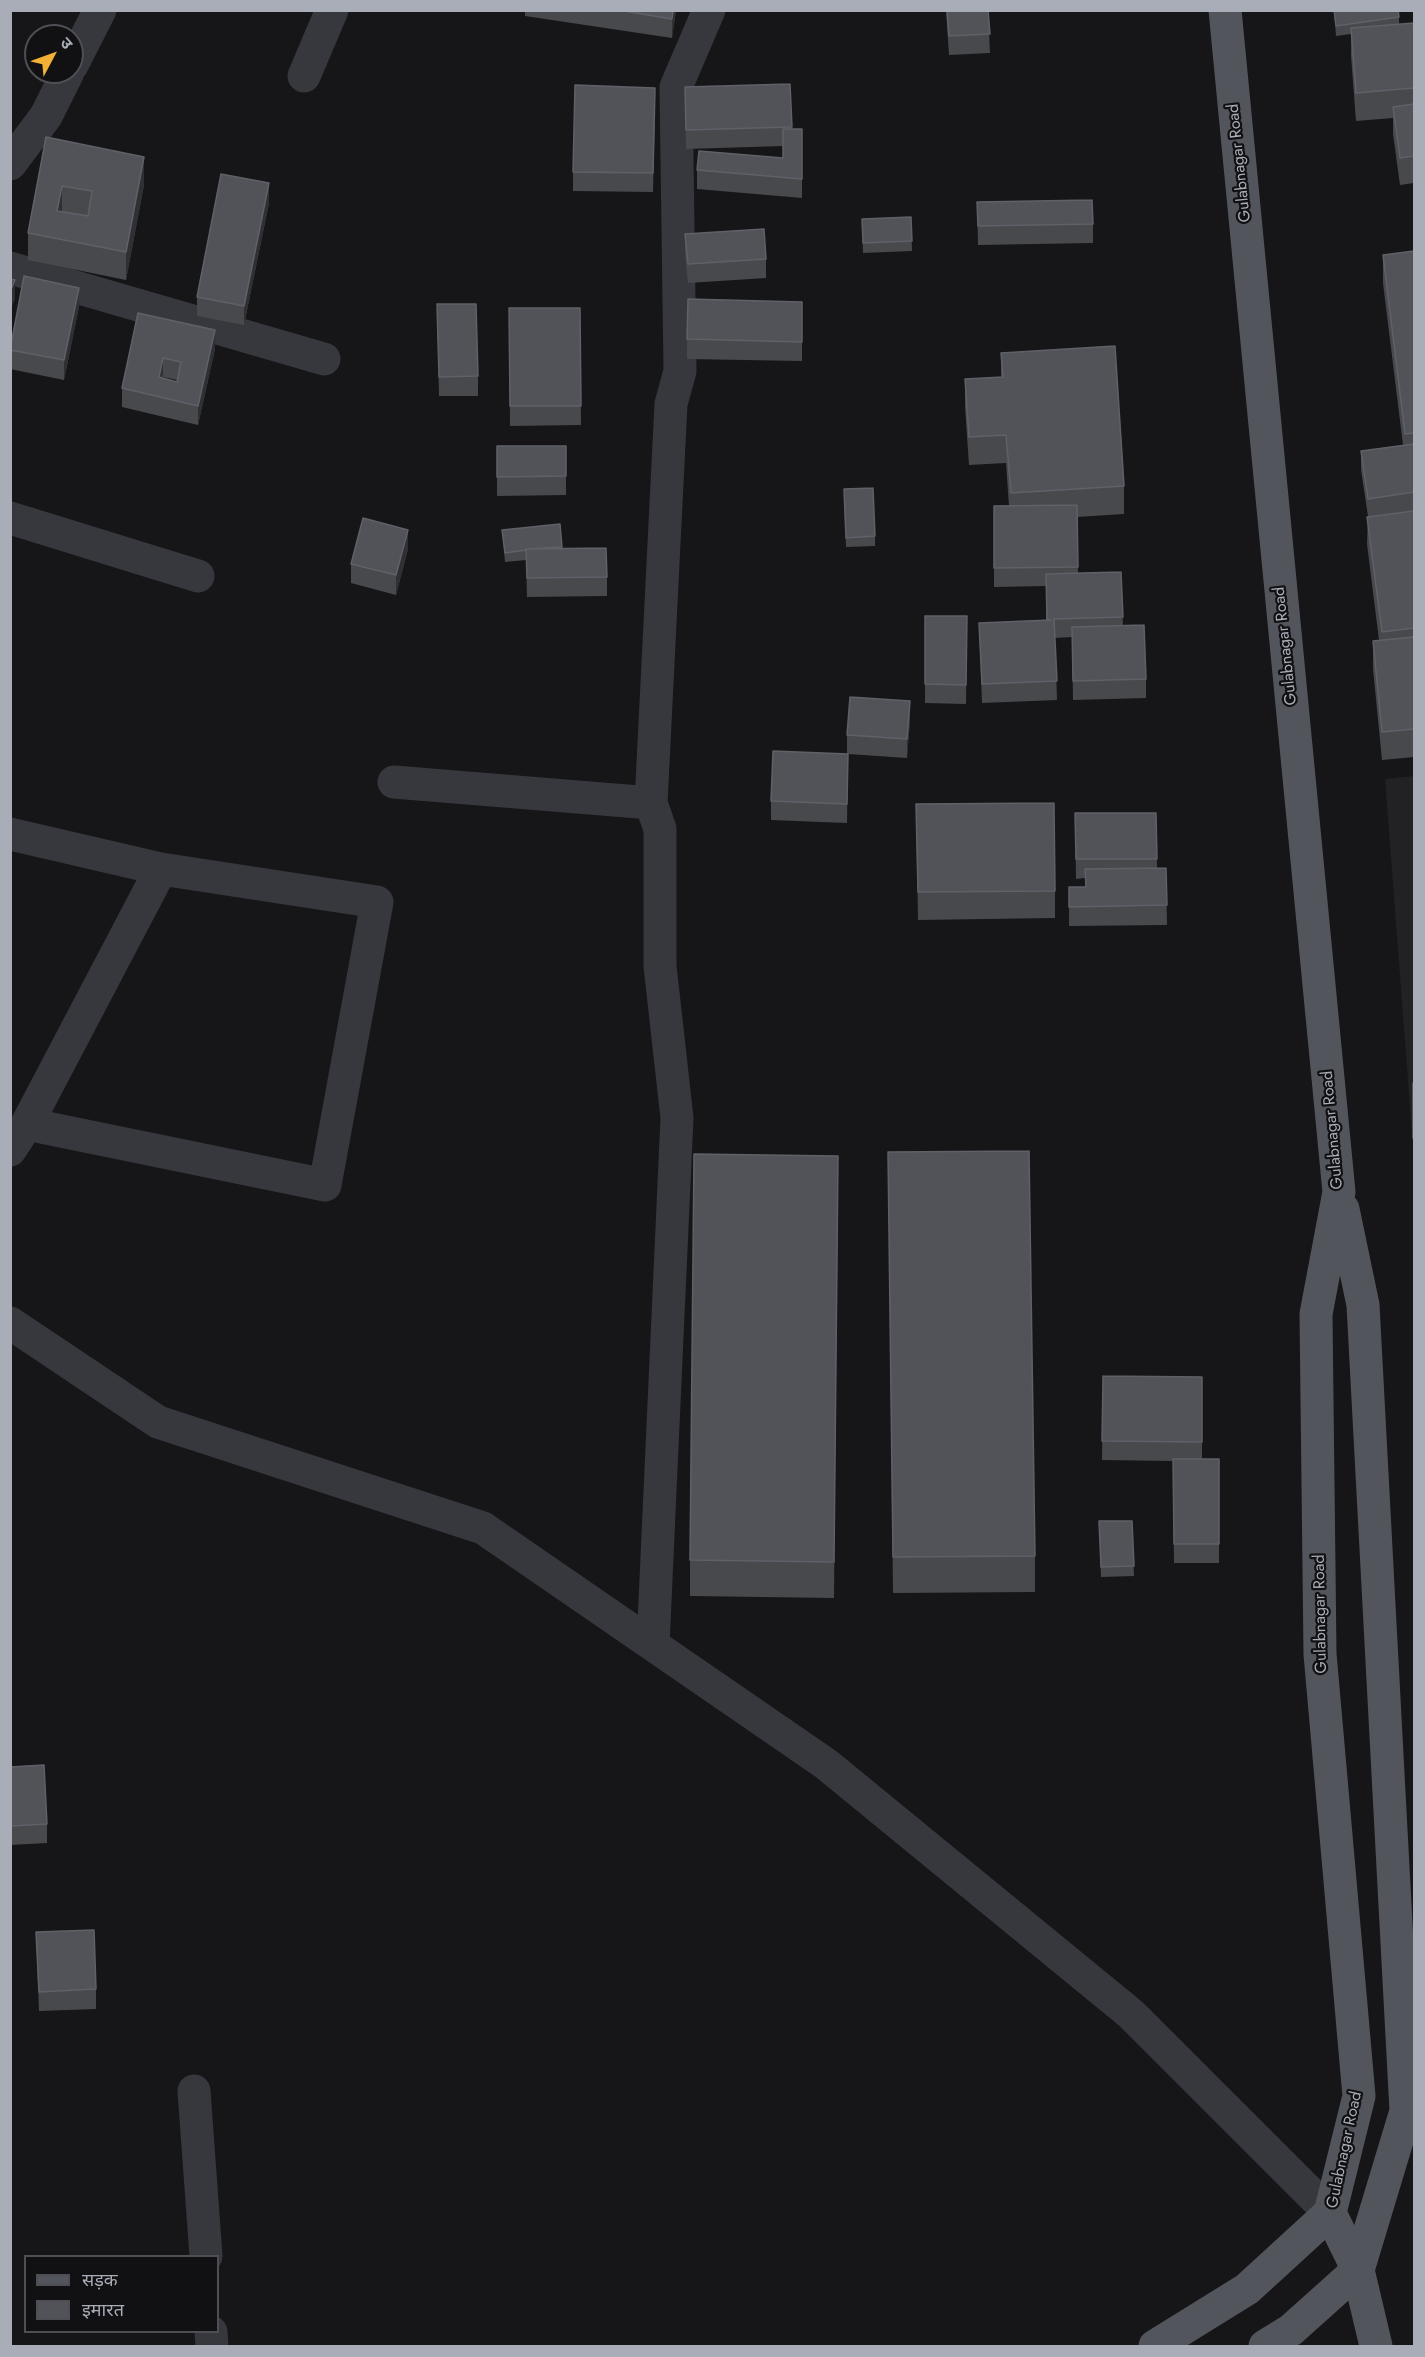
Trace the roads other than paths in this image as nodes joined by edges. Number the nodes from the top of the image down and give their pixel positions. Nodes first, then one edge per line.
1 (100, 10) edge
2 (332, 10) edge
3 (709, 10) edge
4 (1225, 10) edge
5 (84, 41) edge
6 (304, 76) dead end
7 (62, 84) edge
8 (10, 164) edge
9 (10, 268) edge
10 (324, 359) dead end
11 (10, 518) edge
12 (198, 576) dead end
13 (394, 782) dead end
14 (651, 803) junction
15 (10, 834) edge
16 (161, 869) junction
17 (19, 1137) edge
18 (1339, 1192) junction
19 (10, 1323) edge
20 (653, 1645) junction
21 (1405, 1923) edge
22 (194, 2091) dead end
23 (1410, 2112) edge
24 (1330, 2213) junction
25 (206, 2255) edge
26 (1358, 2270) junction
27 (1155, 2346) edge
28 (1265, 2346) edge
29 (1376, 2346) edge

1 - 5 street
2 - 6 street
3 - 14 street
4 - 18 main road, Gulabnagar Road
7 - 8 street
9 - 10 street
11 - 12 street
13 - 14 street
14 - 20 street
15 - 16 street
16 - 17 street
16 - 17 street
18 - 21 main road
18 - 24 main road, Gulabnagar Road
19 - 20 street
20 - 24 street
21 - 23 main road
22 - 25 street
23 - 26 main road
24 - 26 main road, Gulabnagar Road
24 - 27 main road
26 - 28 main road
26 - 29 main road, Gulabnagar Road

